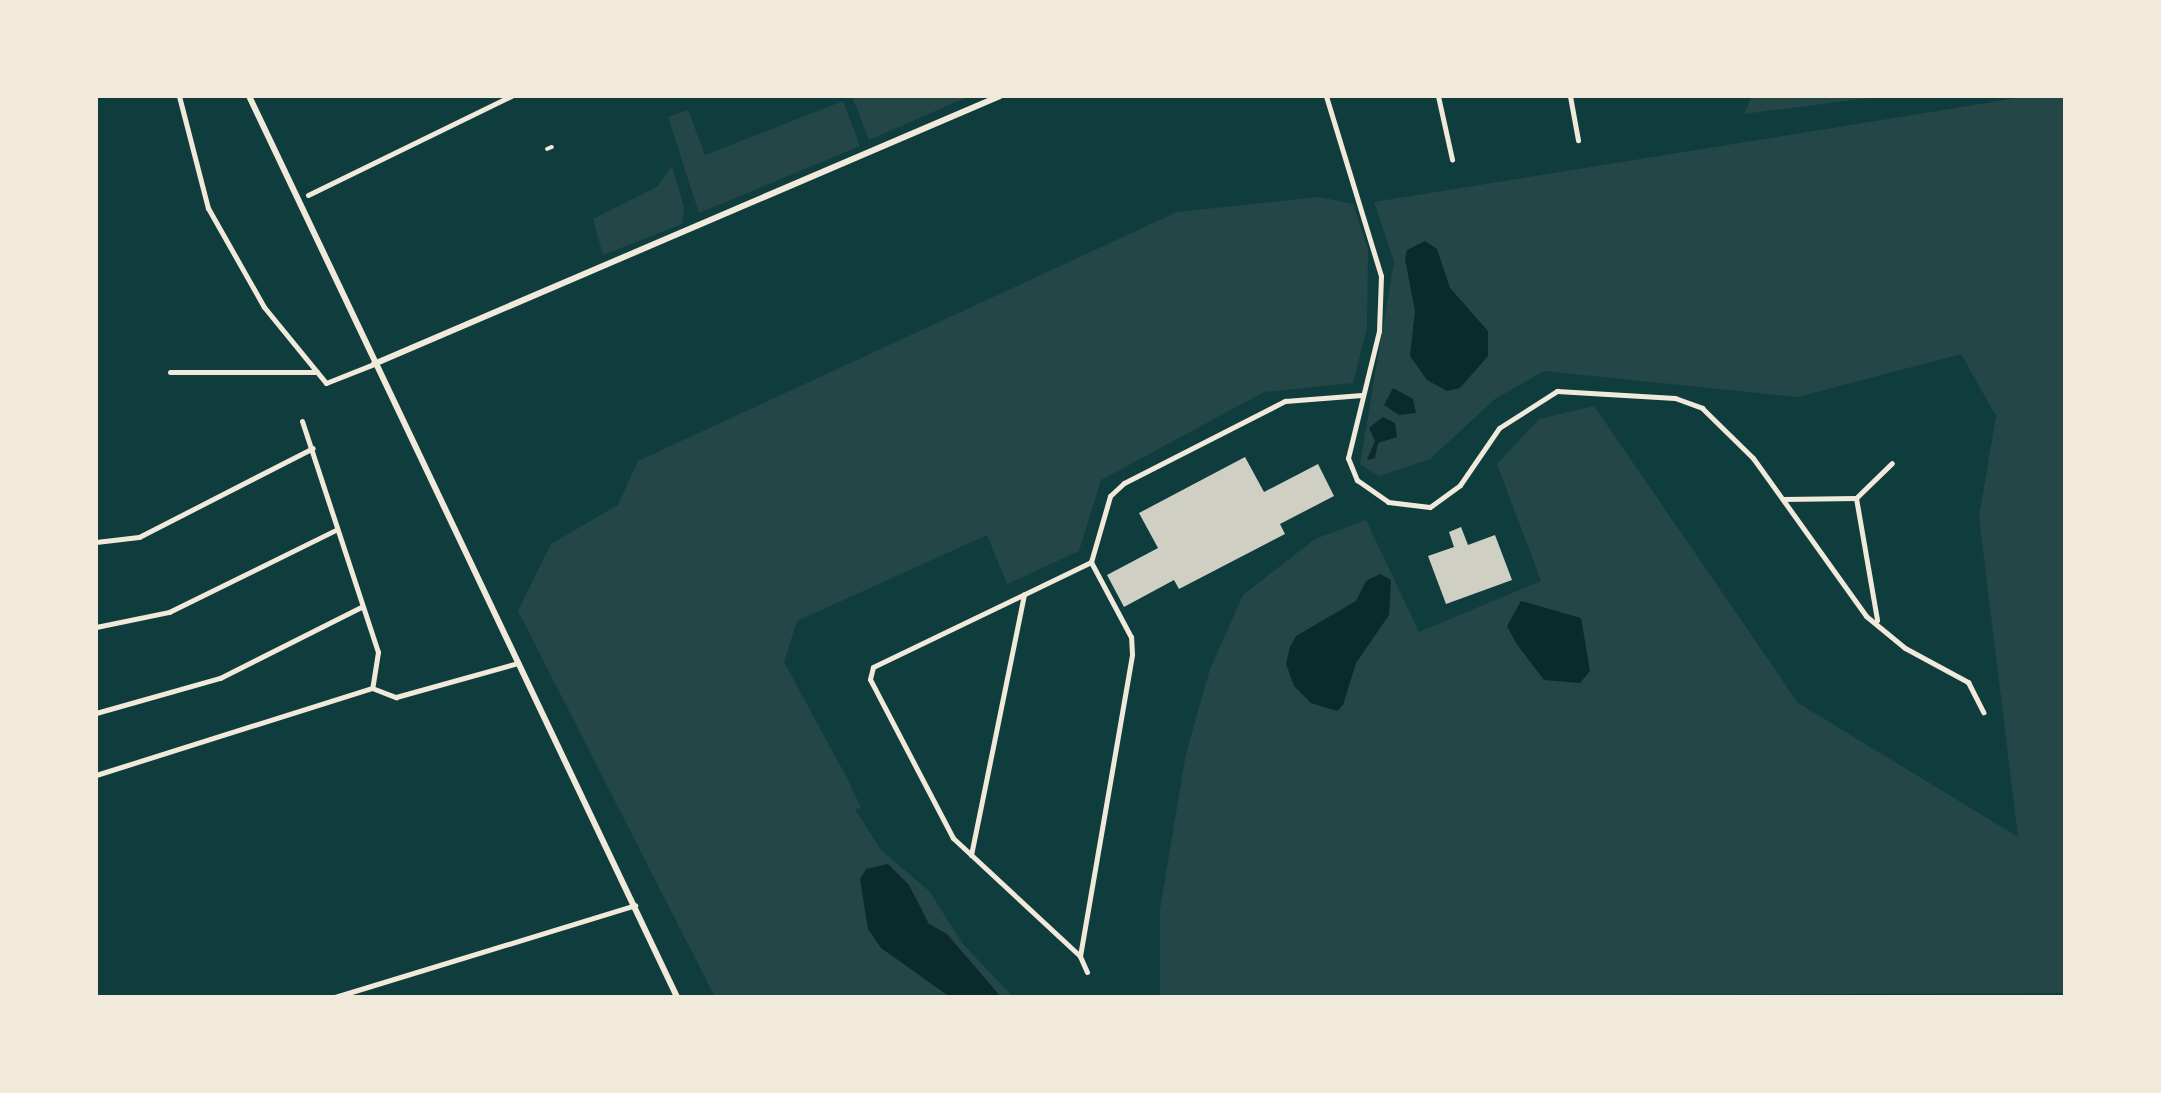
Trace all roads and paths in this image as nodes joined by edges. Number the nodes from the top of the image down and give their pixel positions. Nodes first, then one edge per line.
1 (179, 96) edge
2 (249, 96) edge
3 (511, 96) edge
4 (1000, 96) edge
5 (1326, 96) edge
6 (1438, 96) edge
7 (1570, 96) edge
8 (1578, 140) dead end
9 (1452, 159) dead end
10 (308, 195) dead end
11 (374, 364) junction
12 (170, 372) dead end
13 (317, 372) junction
14 (1362, 395) junction
15 (302, 421) dead end
16 (313, 449) junction
17 (1892, 463) dead end
18 (1856, 498) junction
19 (1783, 499) junction
20 (336, 530) junction
21 (96, 542) edge
22 (1091, 562) junction
23 (1024, 594) junction
24 (361, 607) junction
25 (1877, 620) junction
26 (96, 627) edge
27 (518, 663) junction
28 (373, 688) junction
29 (1983, 712) dead end
30 (96, 713) edge
31 (96, 775) edge
32 (971, 855) junction
33 (635, 905) junction
34 (1080, 956) junction
35 (1087, 972) dead end
36 (335, 997) edge
37 (677, 997) edge

1 - 13 street
2 - 11 street
3 - 10 street
4 - 11 street
5 - 14 street
6 - 9 street
7 - 8 street
11 - 13 street
11 - 27 street
12 - 13 street
14 - 19 street
14 - 22 street
15 - 16 street
16 - 20 street
16 - 21 street
17 - 18 street
18 - 19 street
18 - 25 street
19 - 25 street
20 - 24 street
20 - 26 street
22 - 23 street
22 - 34 street
23 - 32 street
23 - 32 street
24 - 28 street
24 - 30 street
25 - 29 street
27 - 28 street
27 - 33 street
28 - 31 street
32 - 34 street
33 - 36 street
33 - 37 street
34 - 35 street

